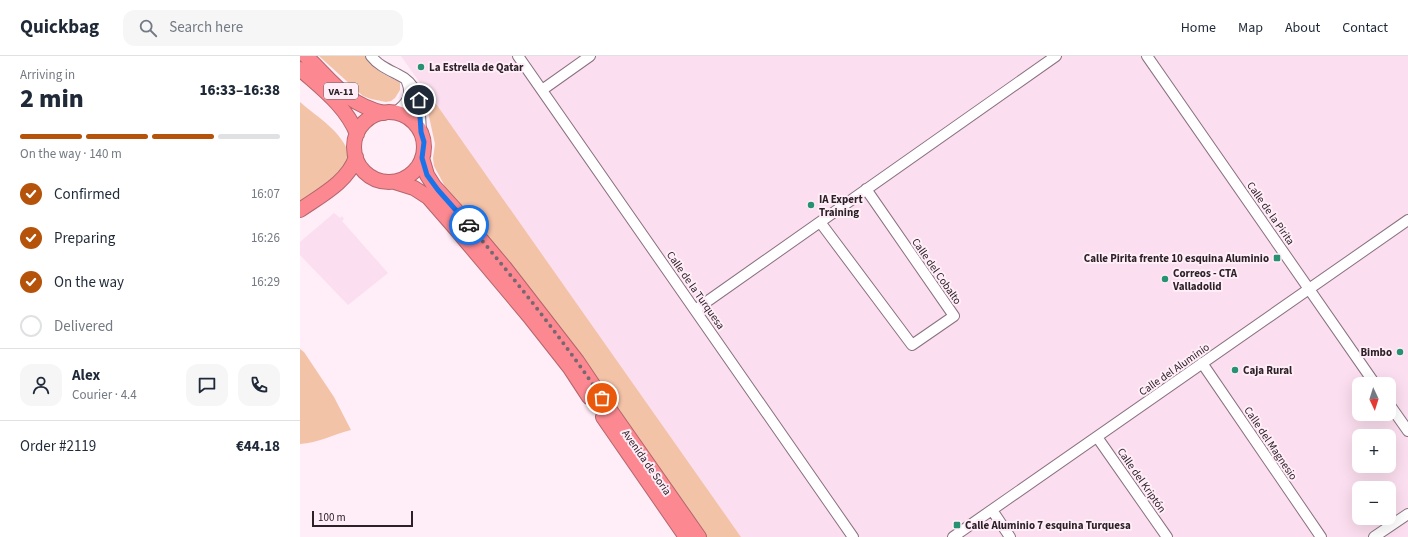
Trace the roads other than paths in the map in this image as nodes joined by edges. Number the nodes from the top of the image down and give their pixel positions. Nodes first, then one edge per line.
1 (306, 56) edge
2 (372, 56) edge
3 (518, 56) edge
4 (590, 56) edge
5 (1056, 56) edge
6 (1147, 56) edge
7 (300, 69) edge
8 (300, 76) edge
9 (405, 78) junction
10 (542, 90) junction
11 (333, 99) junction
12 (389, 113) junction
13 (421, 132) junction
14 (356, 134) junction
15 (356, 157) junction
16 (422, 158) junction
17 (375, 179) junction
18 (395, 182) junction
19 (333, 187) junction
20 (866, 189) junction
21 (300, 210) edge
22 (1408, 220) edge
23 (820, 222) junction
24 (1309, 290) junction
25 (695, 310) junction
26 (1202, 363) junction
27 (1370, 377) edge
28 (1396, 414) edge
29 (1408, 431) edge
30 (1097, 437) junction
31 (992, 510) junction
32 (1408, 514) edge
33 (686, 537) edge
34 (699, 537) edge
35 (853, 537) edge
36 (953, 537) edge
37 (1010, 537) edge
38 (1167, 537) edge
39 (1321, 537) edge
40 (1374, 537) edge

1 - 12 highway, VA-11
2 - 9 street
3 - 10 street, Calle de la Turquesa
4 - 10 street
5 - 20 street
6 - 24 street, Calle de la Pirita
7 - 11 highway, VA-11
8 - 11 highway
9 - 12 street
9 - 13 street
10 - 25 street, Calle de la Turquesa
11 - 14 highway, VA-11
12 - 13 highway, VA-11
12 - 14 highway
13 - 16 highway
14 - 15 highway, VA-11
15 - 17 highway
15 - 19 highway
16 - 18 highway
16 - 34 highway, Avenida de Soria
17 - 18 highway
17 - 19 highway
18 - 33 highway, Avenida de Soria
19 - 21 highway
20 - 23 street
20 - 23 street, Calle del Cobalto
22 - 24 street, Calle del Aluminio
23 - 25 street
24 - 26 street, Calle del Aluminio
24 - 27 street, Calle de la Pirita
25 - 35 street, Calle de la Turquesa
26 - 30 street, Calle del Aluminio
26 - 39 street, Calle del Magnesio
28 - 29 street
30 - 31 street, Calle del Aluminio
30 - 38 street, Calle del Kriptón
31 - 36 street, Calle del Aluminio
31 - 37 street
32 - 40 street

